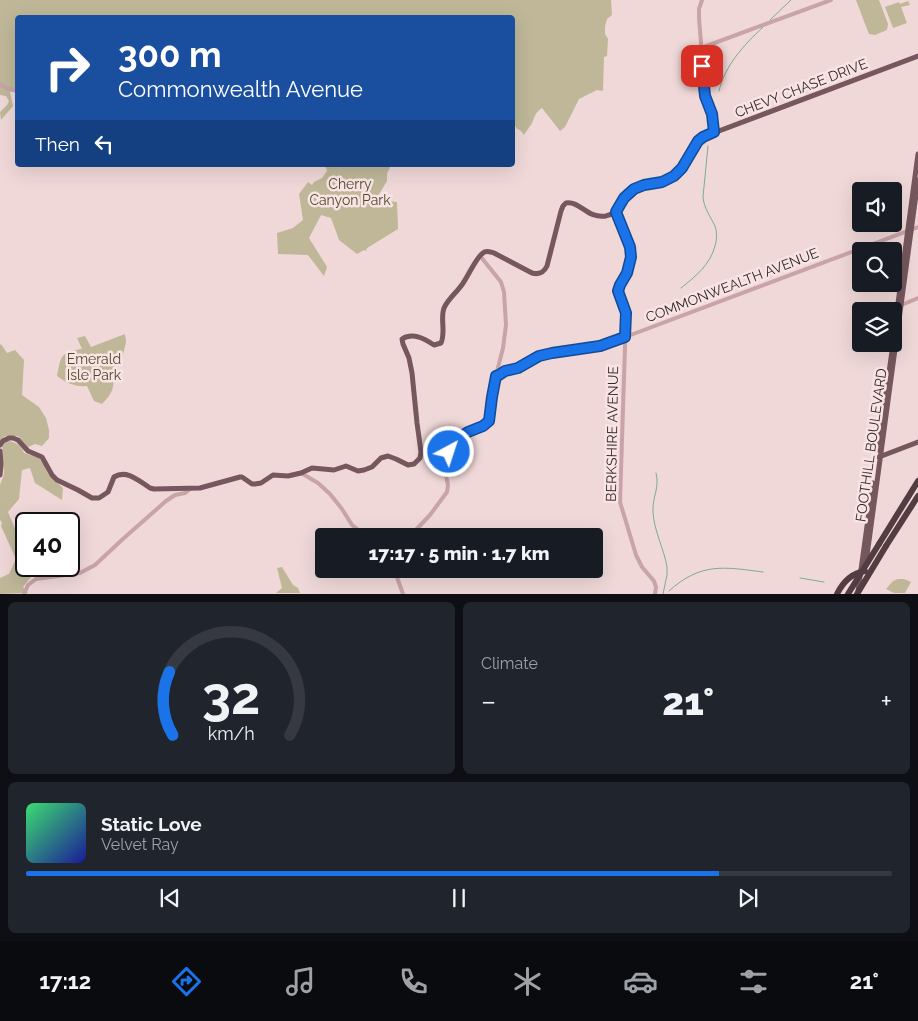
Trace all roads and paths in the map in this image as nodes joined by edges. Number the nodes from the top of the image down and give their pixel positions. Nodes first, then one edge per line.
1 (702, 0) edge
2 (831, 0) edge
3 (701, 48) junction
4 (918, 56) edge
5 (0, 84) edge
6 (15, 90) edge
7 (712, 133) junction
8 (918, 154) edge
9 (918, 180) edge
10 (616, 212) junction
11 (918, 226) edge
12 (909, 230) junction
13 (480, 254) junction
14 (918, 298) edge
15 (900, 302) edge
16 (902, 305) edge
17 (625, 337) junction
18 (891, 352) edge
19 (893, 352) edge
20 (496, 376) junction
21 (918, 442) edge
22 (0, 445) edge
23 (0, 451) edge
24 (879, 457) junction
25 (307, 470) junction
26 (301, 473) junction
27 (0, 475) edge
28 (307, 477) junction
29 (918, 481) edge
30 (190, 489) junction
31 (918, 496) edge
32 (356, 528) edge
33 (418, 528) edge
34 (863, 571) junction
35 (398, 578) edge
36 (24, 594) edge
37 (403, 594) edge
38 (655, 594) edge
39 (837, 594) edge
40 (848, 594) edge
41 (857, 594) edge
42 (862, 594) edge

1 - 3 street
2 - 3 street
3 - 7 street
4 - 7 main road, CHEVY CHASE DRIVE
5 - 6 street
7 - 10 main road, CHEVY CHASE DRIVE
8 - 12 main road, FOOTHILL BOULEVARD
9 - 12 main road, FOOTHILL BOULEVARD
10 - 13 main road
10 - 17 street, BERKSHIRE AVENUE
11 - 12 street, COMMONWEALTH AVENUE
12 - 15 main road, FOOTHILL BOULEVARD
12 - 17 street, COMMONWEALTH AVENUE
13 - 20 street
13 - 25 main road
14 - 16 street
17 - 20 street, COMMONWEALTH AVENUE
17 - 38 street, BERKSHIRE AVENUE
18 - 24 main road, FOOTHILL BOULEVARD
19 - 24 main road, FOOTHILL BOULEVARD
20 - 33 street
21 - 24 main road
22 - 30 main road
23 - 27 main road
24 - 34 main road, FOOTHILL BOULEVARD
25 - 26 main road
25 - 28 street
26 - 28 street
26 - 30 main road
28 - 32 street
29 - 40 highway, bridge
30 - 36 street
31 - 41 highway, bridge
34 - 39 highway
34 - 41 main road, FOOTHILL BOULEVARD
34 - 42 main road, FOOTHILL BOULEVARD
35 - 37 street

